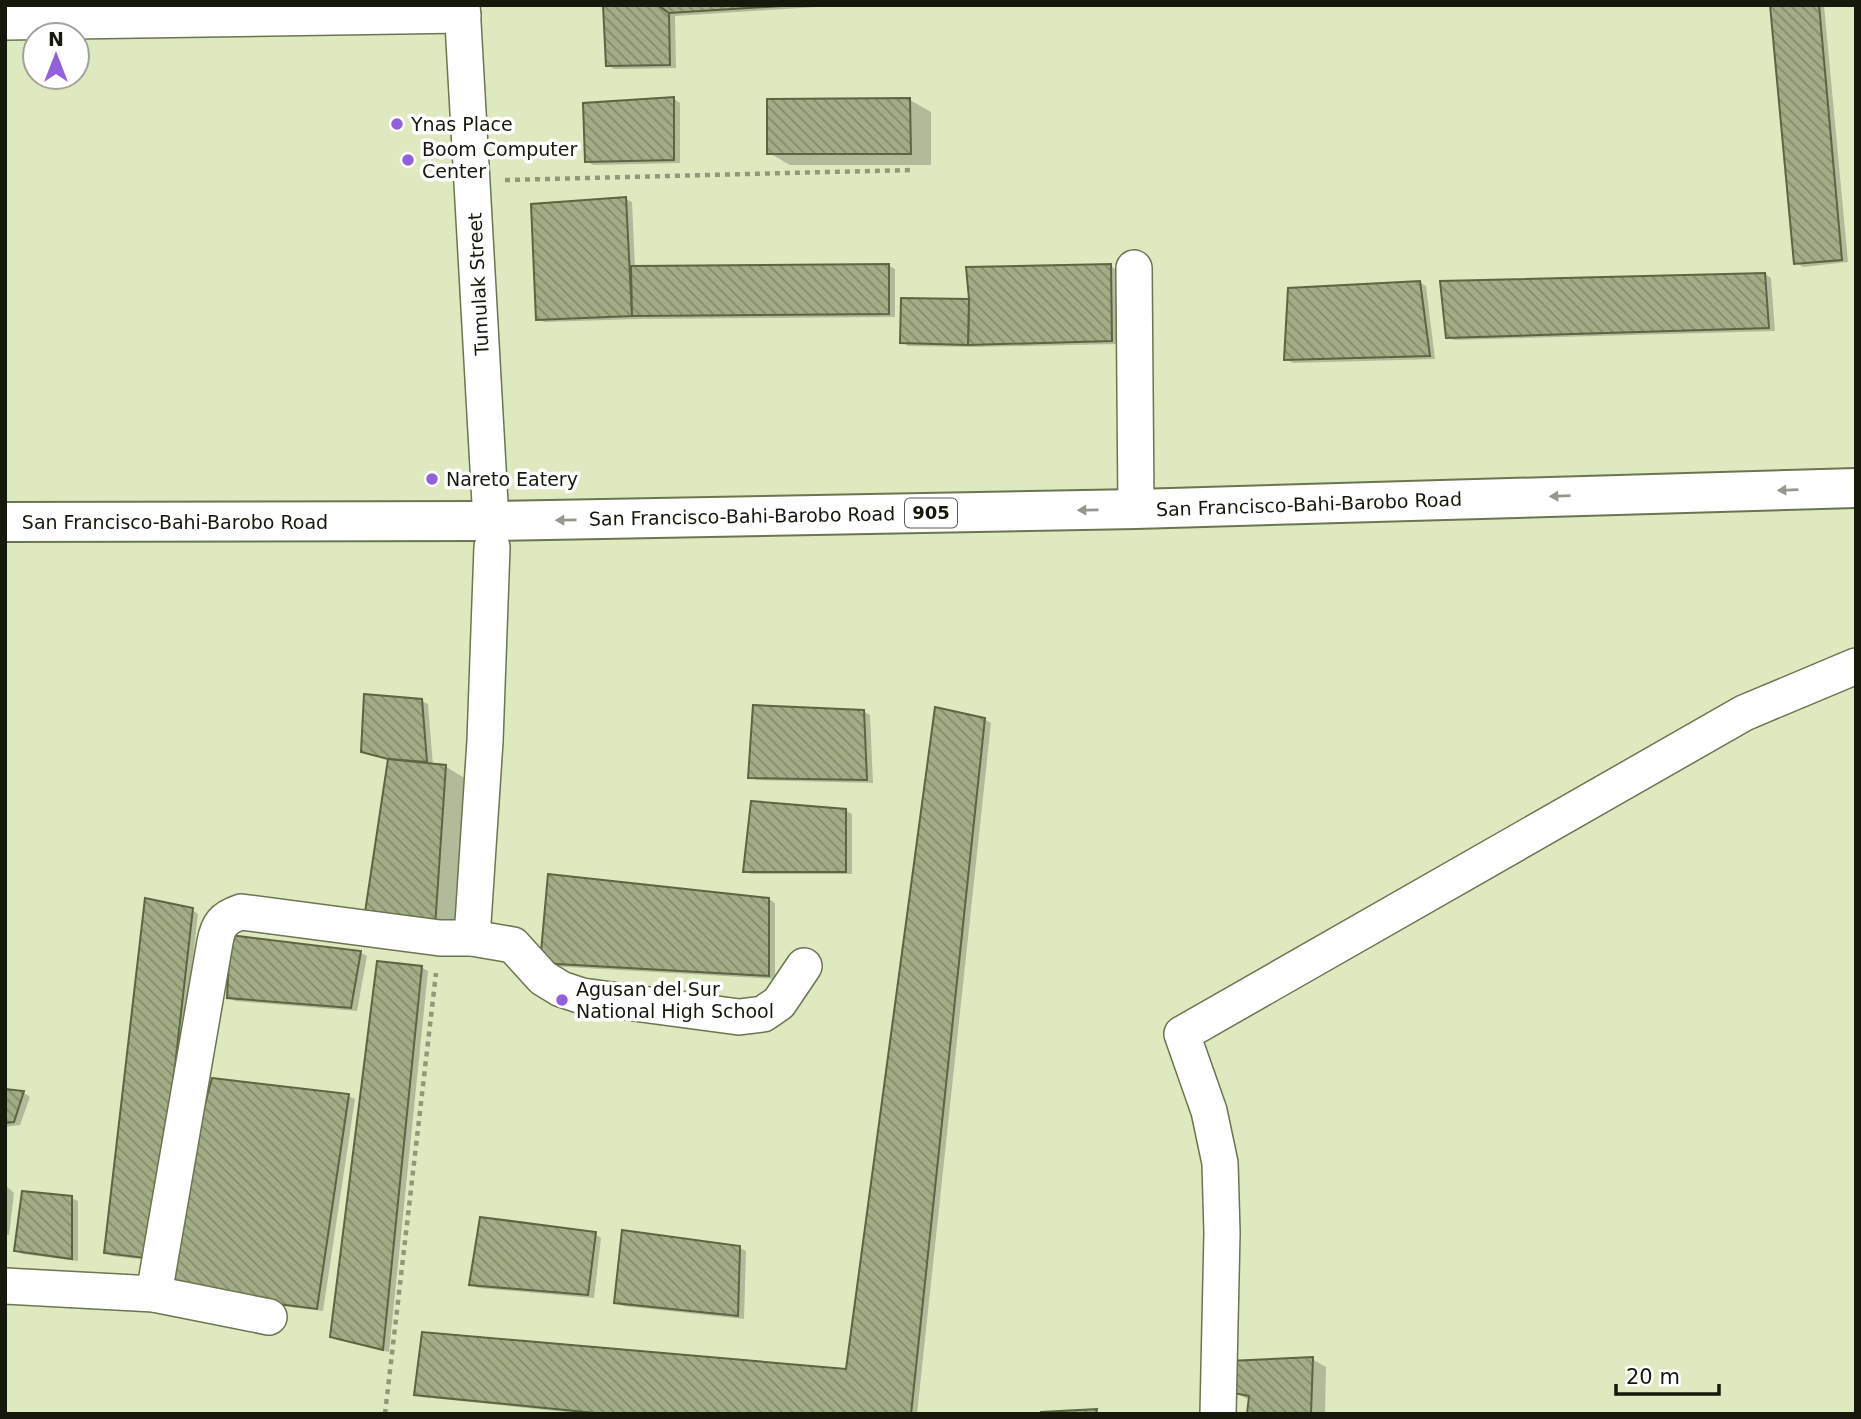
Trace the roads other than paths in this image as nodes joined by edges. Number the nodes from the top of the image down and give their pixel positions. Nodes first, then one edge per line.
1 (462, 10) edge
2 (5, 22) edge
3 (1135, 268) dead end
4 (1856, 488) edge
5 (1136, 509) junction
6 (1856, 514) edge
7 (5, 522) edge
8 (492, 534) junction
9 (5, 547) edge
10 (1856, 666) edge
11 (456, 938) junction
12 (804, 966) dead end
13 (5, 1286) edge
14 (154, 1294) junction
15 (269, 1317) dead end
16 (1218, 1414) edge

1 - 2 street
1 - 8 street, Tumulak Street
3 - 5 street
4 -> 5 main road, San Francisco-Bahi-Barobo Road / 905
5 -> 8 main road, San Francisco-Bahi-Barobo Road / 905
6 - 8 main road, San Francisco-Bahi-Barobo Road / 905
7 - 8 main road, San Francisco-Bahi-Barobo Road / 905
8 - 9 main road, San Francisco-Bahi-Barobo Road / 905
8 - 11 street, Tumulak Street
10 - 16 street
11 - 12 street
11 - 14 street
13 - 14 street
14 - 15 street

